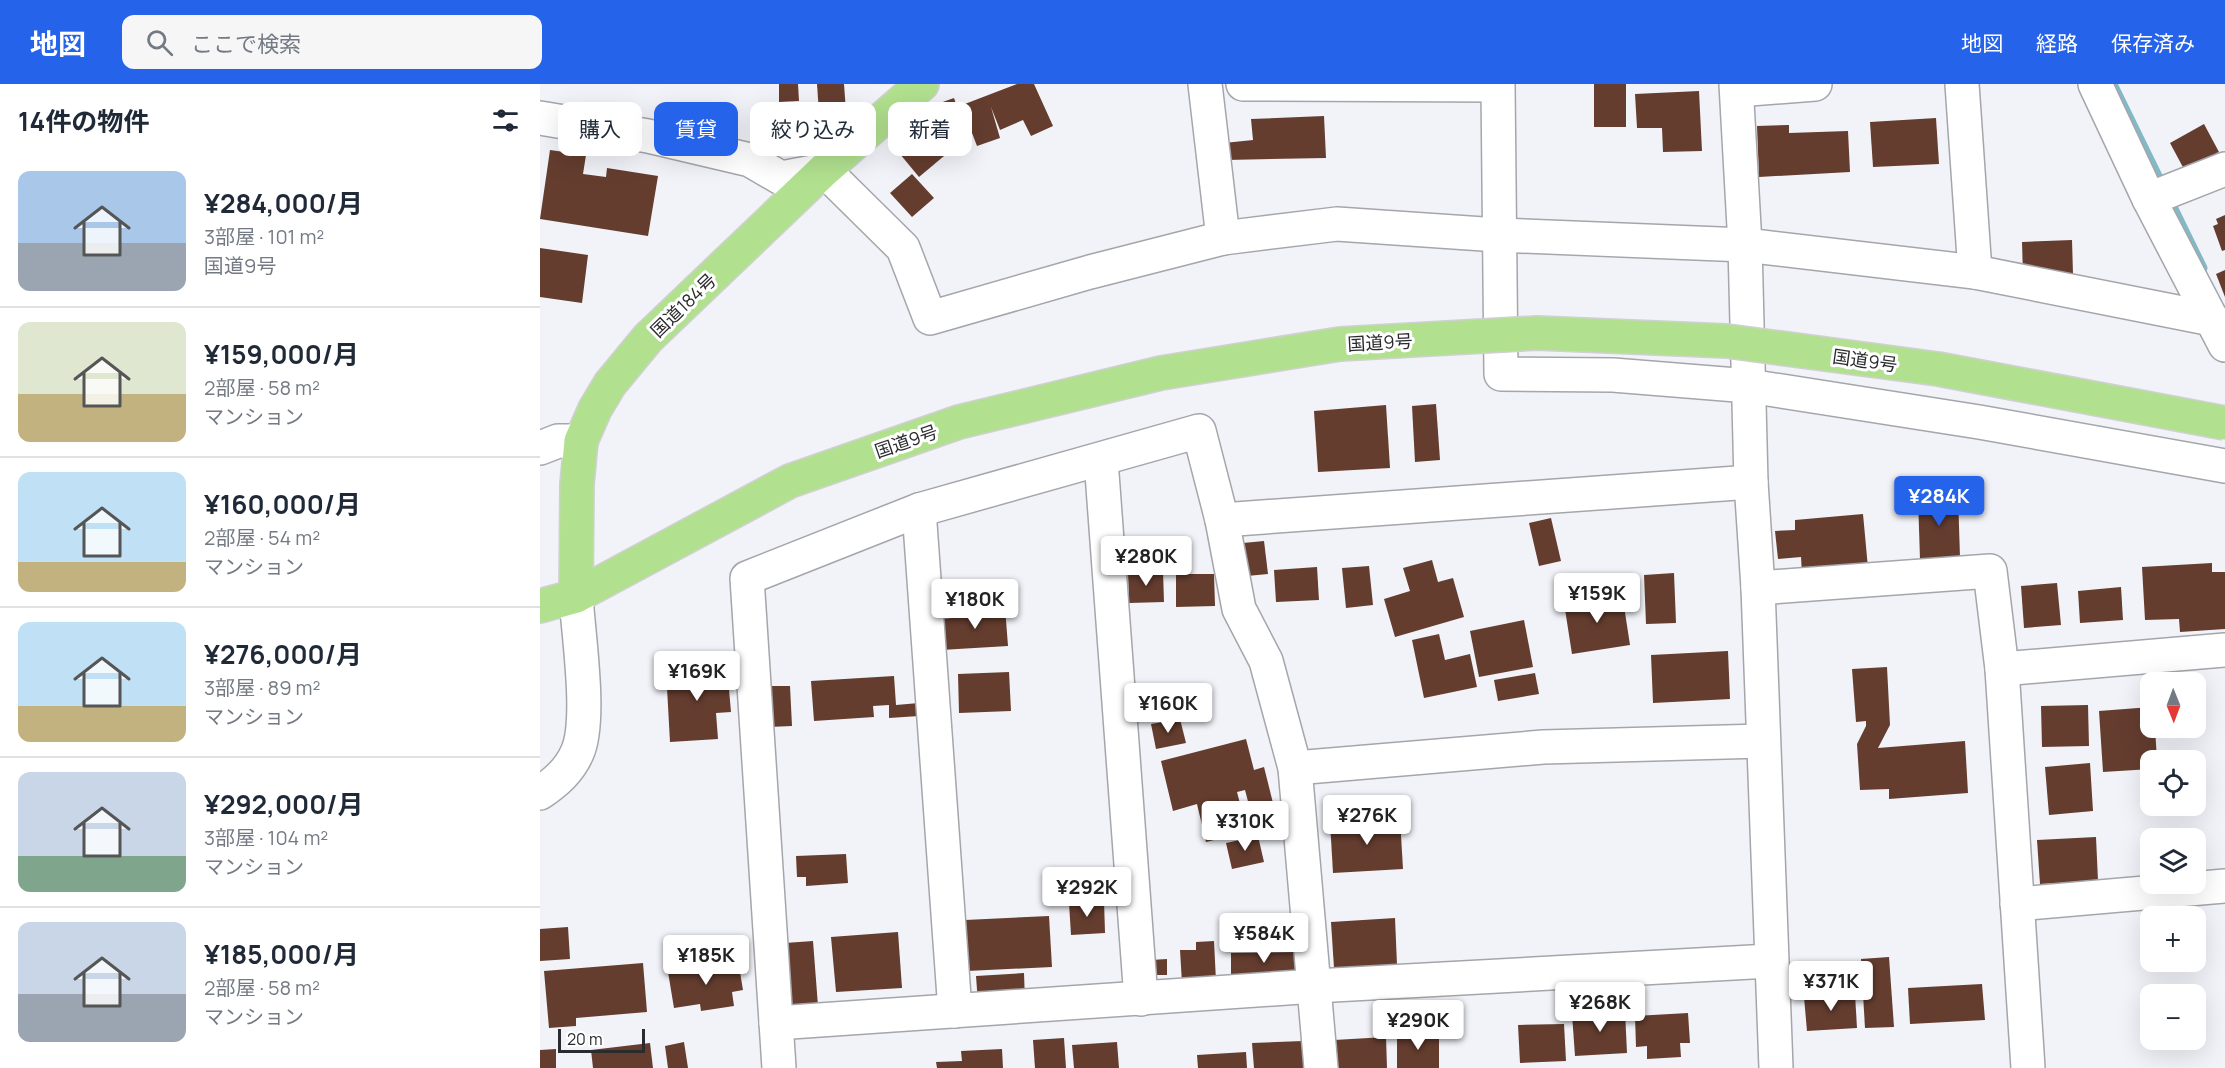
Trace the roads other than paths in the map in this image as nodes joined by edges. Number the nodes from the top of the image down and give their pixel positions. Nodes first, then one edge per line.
1 (922, 84) edge
2 (1205, 84) edge
3 (1243, 84) edge
4 (1815, 84) edge
5 (1962, 84) edge
6 (2095, 84) edge
7 (1736, 87) edge
8 (540, 118) edge
9 (2225, 169) edge
10 (824, 170) junction
11 (2149, 199) junction
12 (1498, 235) junction
13 (1223, 238) junction
14 (1745, 245) junction
15 (1975, 272) junction
16 (2219, 332) edge
17 (1749, 386) junction
18 (2225, 423) edge
19 (582, 441) junction
20 (540, 448) edge
21 (1101, 460) junction
22 (2225, 466) edge
23 (1751, 482) junction
24 (919, 510) junction
25 (1222, 520) junction
26 (1758, 588) junction
27 (576, 596) junction
28 (540, 606) edge
29 (540, 627) edge
30 (2225, 650) edge
31 (2002, 669) junction
32 (1762, 741) junction
33 (1295, 768) junction
34 (540, 794) edge
35 (2225, 886) edge
36 (2017, 904) junction
37 (1770, 961) junction
38 (1315, 986) junction
39 (1141, 999) junction
40 (955, 1011) junction
41 (776, 1023) junction
42 (779, 1068) edge
43 (1320, 1068) edge
44 (1776, 1068) edge
45 (2028, 1068) edge

1 - 10 highway, 国道184号
2 - 13 street
3 - 12 street
4 - 7 street
5 - 15 street
6 - 11 street
7 - 14 street
8 - 10 street
9 - 11 street
10 - 13 street
10 - 19 highway, 国道184号
11 - 16 street
12 - 13 street
12 - 14 street
12 - 17 street
14 - 15 street
14 - 17 street
15 - 16 street
17 - 22 street
17 - 23 street
18 - 27 highway, 国道9号, bridge
19 - 20 street
19 - 27 highway, 国道184号
21 - 24 street
21 - 25 street
21 - 39 street
23 - 25 street
23 - 26 street
24 - 40 street
24 - 41 street
25 - 33 street
26 - 31 street
26 - 32 street
27 - 28 highway, 国道9号
27 - 29 highway, 国道9号
27 - 34 street
30 - 31 street
31 - 36 street
32 - 33 street
32 - 37 street
33 - 38 street
35 - 36 street
36 - 45 street
37 - 38 street
37 - 44 street
38 - 39 street
38 - 43 street
39 - 40 street
40 - 41 street
41 - 42 street

